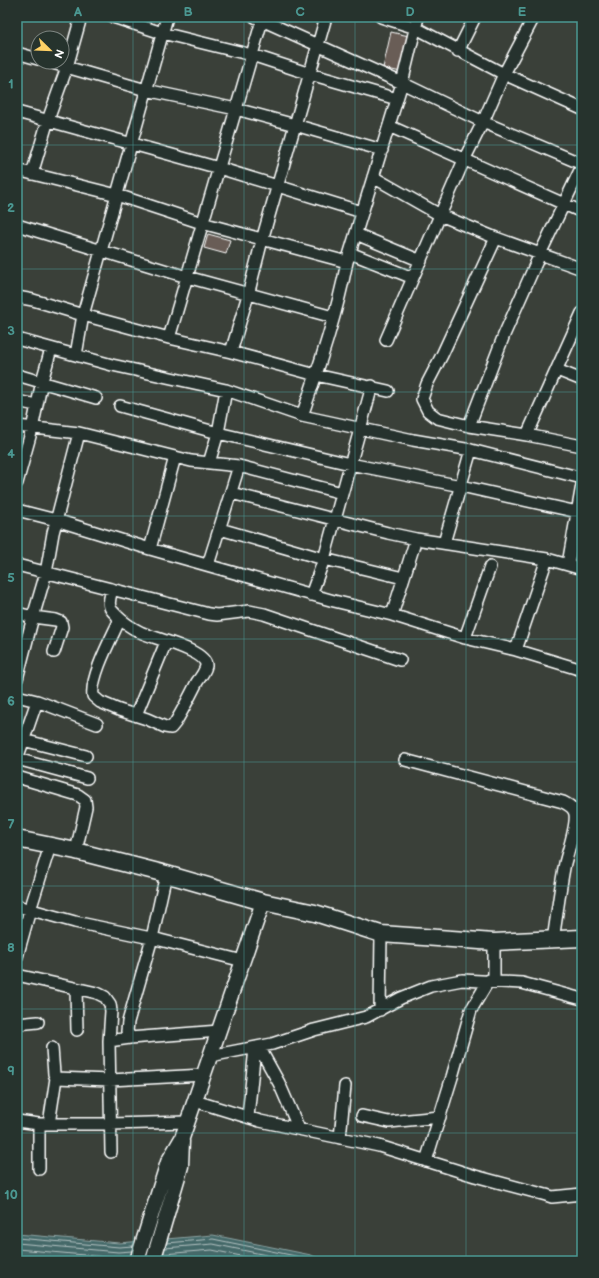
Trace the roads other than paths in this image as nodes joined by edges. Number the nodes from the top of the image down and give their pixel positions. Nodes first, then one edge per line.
1 (80, 17) edge
2 (113, 17) edge
3 (167, 17) edge
4 (326, 17) edge
5 (381, 17) edge
6 (475, 17) edge
7 (534, 17) edge
8 (260, 18) edge
9 (417, 23) edge
10 (162, 33) junction
11 (318, 46) junction
12 (458, 51) junction
13 (17, 53) edge
14 (70, 55) edge
15 (252, 55) junction
16 (30, 57) edge
17 (70, 68) edge
18 (66, 70) edge
19 (310, 74) junction
20 (504, 74) junction
21 (402, 83) junction
22 (146, 90) junction
23 (397, 99) junction
24 (236, 109) junction
25 (582, 109) edge
26 (17, 112) edge
27 (48, 120) junction
28 (483, 122) junction
29 (296, 125) junction
30 (389, 126) junction
31 (131, 144) junction
32 (382, 150) junction
33 (464, 160) junction
34 (582, 165) edge
35 (219, 168) junction
36 (17, 170) edge
37 (32, 174) junction
38 (373, 177) junction
39 (278, 186) junction
40 (118, 195) junction
41 (564, 204) junction
42 (362, 212) junction
43 (582, 212) edge
44 (440, 215) junction
45 (202, 223) junction
46 (17, 225) edge
47 (356, 234) junction
48 (496, 238) junction
49 (262, 240) junction
50 (101, 251) junction
51 (540, 254) junction
52 (348, 258) junction
53 (421, 261) junction
54 (582, 268) edge
55 (187, 277) junction
56 (413, 278) junction
57 (248, 295) junction
58 (17, 297) edge
59 (83, 315) junction
60 (333, 317) junction
61 (581, 319) edge
62 (169, 338) junction
63 (17, 339) edge
64 (386, 340) dead end
65 (51, 349) junction
66 (231, 352) junction
67 (76, 355) junction
68 (557, 370) junction
69 (17, 375) edge
70 (316, 375) junction
71 (582, 380) edge
72 (42, 381) junction
73 (372, 386) junction
74 (226, 390) junction
75 (388, 391) dead end
76 (96, 398) dead end
77 (17, 401) edge
78 (36, 405) junction
79 (120, 406) dead end
80 (302, 416) junction
81 (17, 426) edge
82 (469, 426) junction
83 (360, 428) junction
84 (32, 429) junction
85 (79, 432) junction
86 (218, 432) junction
87 (527, 435) junction
88 (582, 446) edge
89 (471, 450) junction
90 (175, 457) junction
91 (209, 463) junction
92 (350, 464) junction
93 (239, 466) junction
94 (582, 478) edge
95 (17, 483) edge
96 (582, 485) edge
97 (461, 486) junction
98 (231, 493) junction
99 (342, 493) junction
100 (17, 510) edge
101 (580, 512) edge
102 (56, 520) junction
103 (334, 520) junction
104 (220, 529) junction
105 (416, 539) junction
106 (444, 543) junction
107 (150, 549) junction
108 (324, 559) junction
109 (547, 559) junction
110 (568, 564) junction
111 (208, 565) junction
112 (17, 566) edge
113 (490, 567) dead end
114 (582, 569) edge
115 (46, 573) junction
116 (403, 578) junction
117 (112, 589) junction
118 (311, 595) junction
119 (17, 613) edge
120 (392, 615) junction
121 (33, 617) junction
122 (120, 619) junction
123 (466, 638) junction
124 (166, 642) junction
125 (516, 650) junction
126 (54, 652) dead end
127 (400, 660) dead end
128 (582, 670) edge
129 (17, 679) edge
130 (17, 696) edge
131 (37, 701) junction
132 (136, 715) junction
133 (97, 724) dead end
134 (23, 740) junction
135 (86, 756) dead end
136 (17, 759) edge
137 (405, 760) dead end
138 (17, 777) edge
139 (86, 778) dead end
140 (17, 839) edge
141 (50, 846) junction
142 (76, 851) junction
143 (166, 874) junction
144 (263, 902) junction
145 (17, 906) edge
146 (30, 910) junction
147 (381, 934) junction
148 (152, 938) junction
149 (582, 938) edge
150 (553, 940) junction
151 (494, 942) junction
152 (17, 957) edge
153 (243, 961) junction
154 (17, 975) edge
155 (491, 981) junction
156 (76, 989) junction
157 (582, 999) edge
158 (380, 1010) junction
159 (38, 1022) dead end
160 (17, 1024) edge
161 (77, 1030) dead end
162 (219, 1031) junction
163 (130, 1038) junction
164 (109, 1041) junction
165 (52, 1048) dead end
166 (257, 1048) junction
167 (210, 1056) junction
168 (204, 1076) junction
169 (56, 1078) junction
170 (110, 1080) junction
171 (345, 1086) dead end
172 (195, 1101) junction
173 (362, 1116) dead end
174 (248, 1117) junction
175 (440, 1117) junction
176 (17, 1121) edge
177 (188, 1122) junction
178 (44, 1124) junction
179 (110, 1124) junction
180 (299, 1129) junction
181 (340, 1138) junction
182 (111, 1152) dead end
183 (426, 1161) junction
184 (175, 1164) junction
185 (39, 1169) dead end
186 (582, 1194) edge
187 (137, 1261) edge
188 (153, 1261) edge

1 - 14 street
2 - 10 street
3 - 10 street
4 - 11 street
5 - 9 street
6 - 12 street
7 - 20 street
8 - 11 street
8 - 15 street
9 - 12 street
9 - 21 street
10 - 15 street
10 - 22 street
11 - 19 street
11 - 21 street
12 - 20 street
13 - 16 street
15 - 19 street
15 - 24 street
17 - 22 street
18 - 27 street
19 - 23 street
19 - 29 street
20 - 25 street
20 - 28 street
21 - 23 street
21 - 28 street
22 - 24 street
22 - 31 street
23 - 30 street
24 - 29 street
24 - 35 street
26 - 27 street
27 - 31 street
27 - 37 street
28 - 33 street
28 - 34 street
29 - 32 street
29 - 39 street
30 - 32 street
30 - 33 street
31 - 35 street
31 - 40 street
32 - 38 street
33 - 41 street
33 - 44 street
34 - 41 street
35 - 39 street
35 - 45 street
36 - 37 street
37 - 40 street
38 - 42 street
38 - 44 street
39 - 42 street
39 - 49 street
40 - 45 street
40 - 50 street
41 - 43 street
41 - 51 street
42 - 47 street
44 - 48 street
44 - 53 street
45 - 49 street
45 - 55 street
46 - 50 street
47 - 52 street
47 - 53 street
48 - 51 street
48 - 82 street
49 - 52 street
49 - 57 street
50 - 55 street
50 - 59 street
51 - 54 street
51 - 82 street
52 - 56 street
52 - 60 street
53 - 56 street
55 - 57 street
55 - 62 street
56 - 64 street
57 - 60 street
57 - 66 street
58 - 59 street
59 - 62 street
59 - 67 street
60 - 70 street
61 - 68 street
62 - 66 street
63 - 65 street
65 - 67 street
65 - 72 street
66 - 70 street
67 - 74 street
68 - 71 street
68 - 87 street
69 - 72 street
70 - 73 street
70 - 80 street
72 - 76 street
72 - 78 street
73 - 75 street
73 - 83 street
74 - 80 street
74 - 86 street
77 - 78 street
78 - 84 street
79 - 86 street
80 - 83 street
81 - 84 street
82 - 87 street
83 - 89 street
83 - 92 street
84 - 85 street
84 - 95 street
85 - 90 street
85 - 102 street
86 - 91 street
86 - 92 street
87 - 88 street
89 - 94 street
89 - 97 street
90 - 91 street
90 - 107 street
91 - 93 street
92 - 97 street
92 - 99 street
93 - 98 street
93 - 99 street
96 - 101 street
97 - 101 street
97 - 106 street
98 - 103 street
98 - 104 street
99 - 103 street
100 - 102 street
101 - 110 street
102 - 107 street
102 - 115 street
103 - 105 street
103 - 108 street
104 - 108 street
104 - 111 street
105 - 106 street
105 - 116 street
106 - 109 street
107 - 111 street
108 - 116 street
108 - 118 street
109 - 110 street
109 - 125 street
110 - 114 street
111 - 118 street
112 - 115 street
113 - 123 street
115 - 117 street
115 - 121 street
116 - 120 street
117 - 122 street
117 - 127 street
118 - 120 street
119 - 121 street
120 - 123 street
121 - 126 street
121 - 129 street
122 - 124 street
122 - 132 street
123 - 125 street
124 - 132 street
124 - 132 street
125 - 128 street
130 - 131 street
131 - 133 street
131 - 134 street
134 - 135 street
134 - 136 street
136 - 139 street
137 - 150 street
138 - 142 street
140 - 141 main road
141 - 142 main road
141 - 146 street
142 - 143 main road
143 - 144 main road
143 - 148 street
144 - 147 main road
144 - 153 street
145 - 146 street
146 - 148 street
146 - 152 street
147 - 151 main road
147 - 158 street
148 - 153 street
148 - 163 street
149 - 150 main road
150 - 151 main road
151 - 155 street
153 - 162 street
154 - 156 street
155 - 157 street
155 - 158 street
155 - 175 street
156 - 161 street
156 - 164 street
158 - 166 street
159 - 160 street
162 - 163 street
162 - 167 street
163 - 164 street
164 - 170 street
165 - 169 street
166 - 167 street
166 - 174 street
166 - 180 street
167 - 168 street
168 - 170 street
168 - 172 street
169 - 170 street
169 - 178 street
170 - 179 street
171 - 181 street
172 - 174 street
172 - 177 street
173 - 175 street
174 - 180 street
175 - 183 street
176 - 178 street
177 - 179 street
177 - 184 street
178 - 179 street
178 - 185 street
179 - 182 street
180 - 181 street
181 - 183 street
183 - 186 street
184 - 187 street
184 - 188 street

